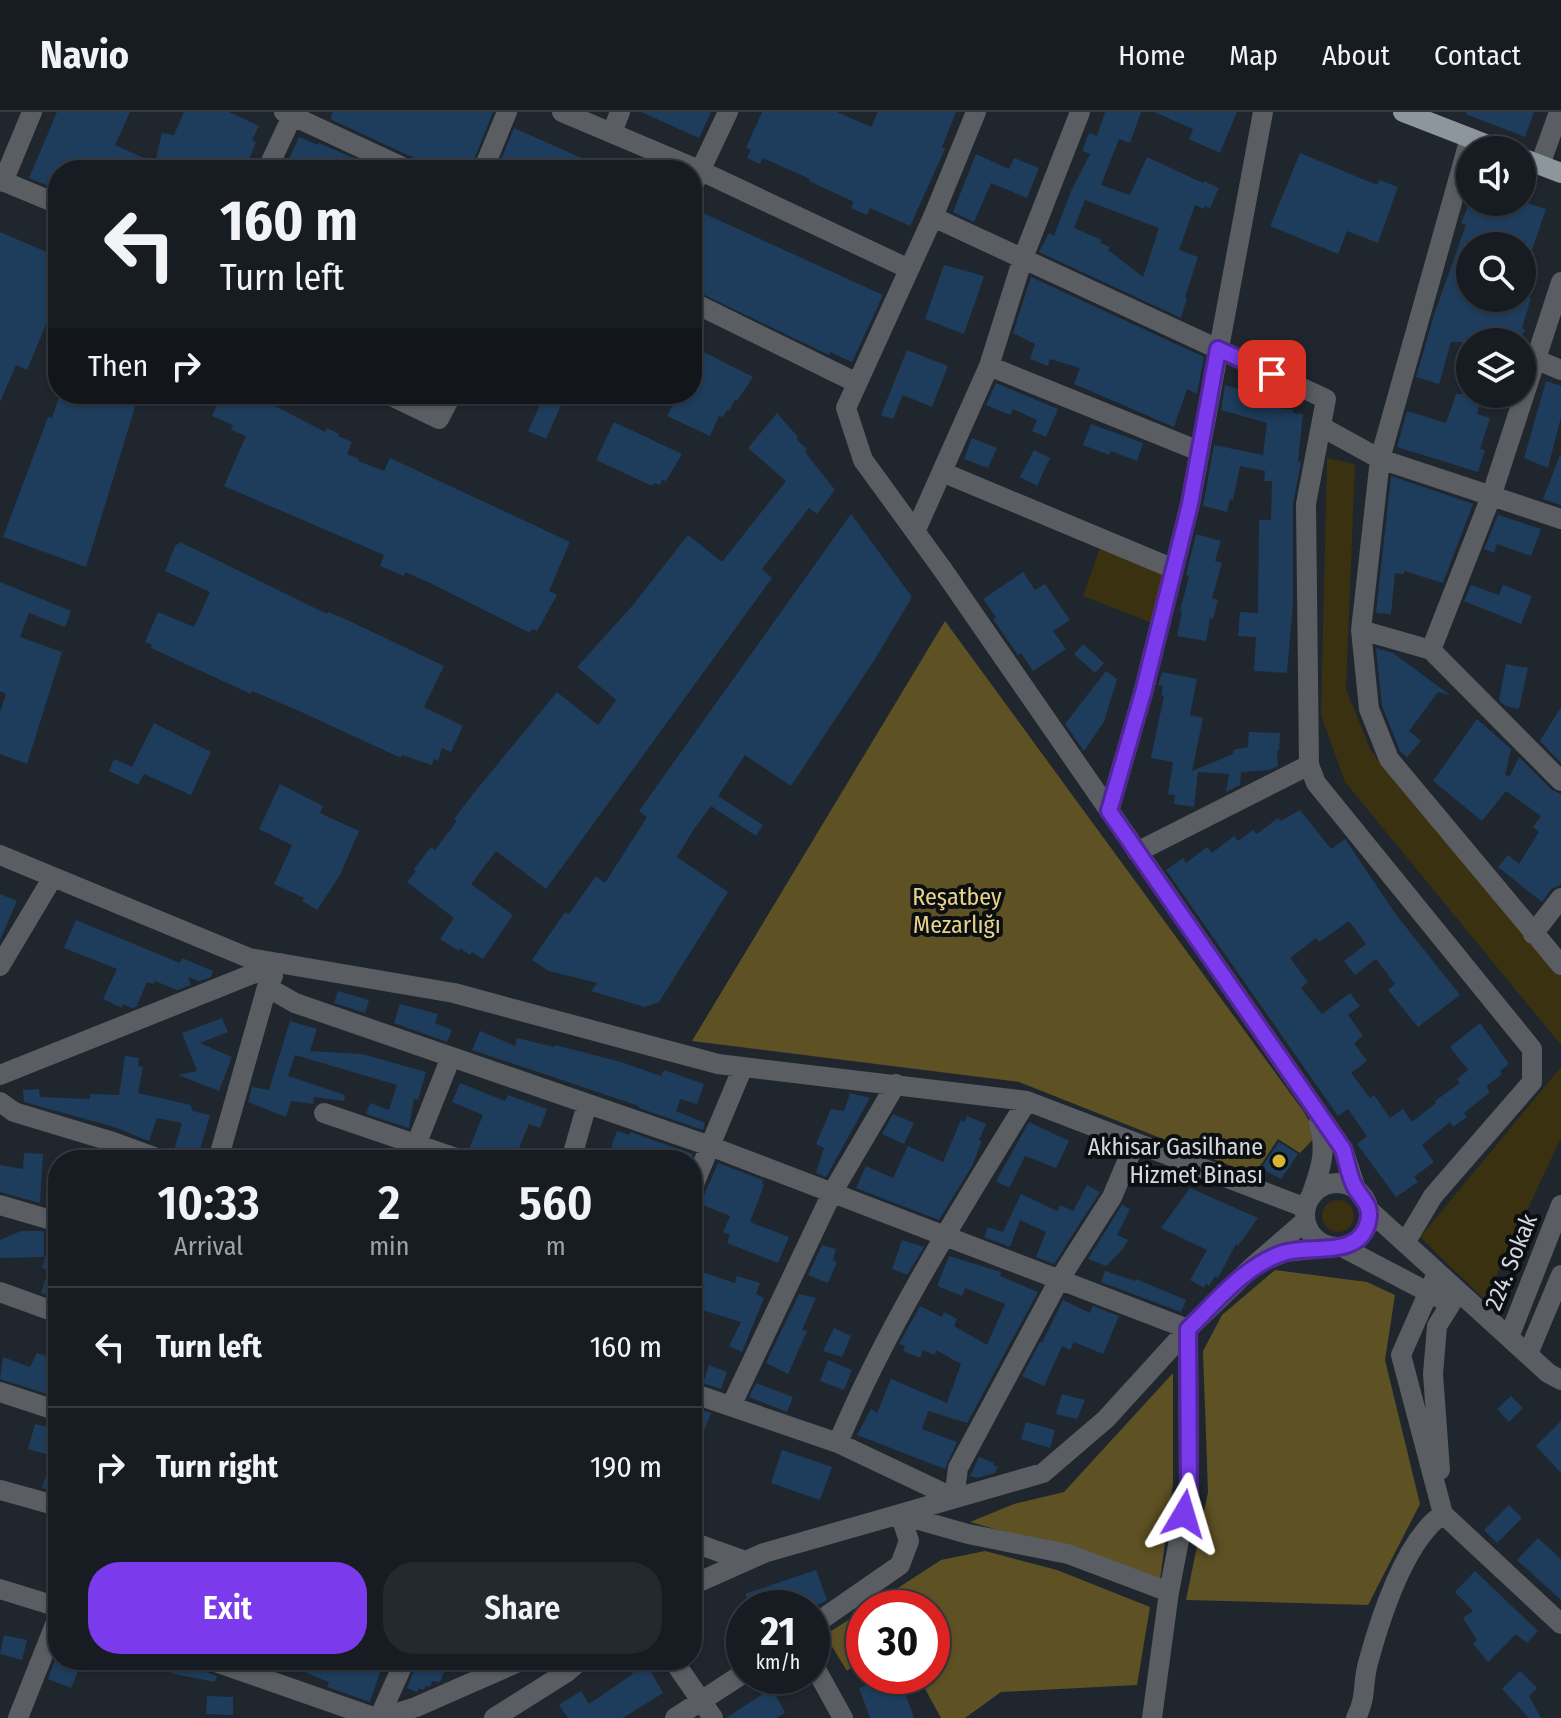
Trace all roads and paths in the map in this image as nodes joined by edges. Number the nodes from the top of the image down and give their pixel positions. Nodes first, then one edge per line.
1 (32, 112) edge
2 (507, 112) edge
3 (562, 112) edge
4 (620, 112) edge
5 (728, 112) edge
6 (976, 112) edge
7 (1080, 112) edge
8 (1263, 112) edge
9 (1403, 112) edge
10 (1559, 112) edge
11 (290, 113) edge
12 (612, 133) junction
13 (1465, 136) edge
14 (1536, 153) edge
15 (271, 160) edge
16 (387, 160) edge
17 (487, 160) edge
18 (661, 160) edge
19 (1536, 164) edge
20 (702, 166) edge
21 (1561, 173) edge
22 (1, 181) edge
23 (702, 182) edge
24 (1456, 188) edge
25 (48, 200) edge
26 (933, 217) junction
27 (1023, 258) junction
28 (909, 269) junction
29 (1561, 282) edge
30 (702, 307) edge
31 (1218, 349) junction
32 (1536, 356) edge
33 (1536, 359) edge
34 (989, 366) junction
35 (1561, 370) edge
36 (857, 383) junction
37 (408, 404) edge
38 (447, 404) edge
39 (1519, 408) edge
40 (1322, 427) junction
41 (1199, 451) junction
42 (1380, 459) junction
43 (942, 472) junction
44 (1492, 494) junction
45 (1561, 519) edge
46 (915, 532) junction
47 (1174, 569) junction
48 (1361, 630) junction
49 (1431, 650) junction
50 (1309, 765) junction
51 (1561, 781) edge
52 (1109, 811) junction
53 (1137, 852) junction
54 (0, 855) edge
55 (53, 877) junction
56 (1561, 898) edge
57 (1533, 934) junction
58 (280, 963) junction
59 (1561, 965) edge
60 (0, 966) edge
61 (267, 987) junction
62 (451, 1057) junction
63 (743, 1067) junction
64 (0, 1075) edge
65 (896, 1084) junction
66 (1027, 1101) junction
67 (0, 1102) edge
68 (587, 1104) junction
69 (1316, 1110) junction
70 (324, 1113) dead end
71 (1135, 1143) junction
72 (710, 1146) junction
73 (135, 1150) edge
74 (221, 1150) edge
75 (408, 1150) edge
76 (414, 1150) edge
77 (574, 1150) edge
78 (702, 1165) edge
79 (1356, 1189) junction
80 (832, 1193) junction
81 (0, 1205) edge
82 (1561, 1205) edge
83 (1307, 1208) junction
84 (1369, 1210) junction
85 (48, 1219) edge
86 (945, 1236) junction
87 (1405, 1243) junction
88 (1336, 1247) junction
89 (1252, 1267) junction
90 (1437, 1273) junction
91 (1561, 1275) edge
92 (1059, 1280) junction
93 (0, 1292) edge
94 (1429, 1292) junction
95 (1454, 1298) junction
96 (48, 1309) edge
97 (1188, 1329) junction
98 (1509, 1337) junction
99 (1528, 1354) junction
100 (1561, 1380) edge
101 (0, 1392) edge
102 (702, 1396) edge
103 (731, 1406) junction
104 (48, 1408) edge
105 (838, 1443) junction
106 (0, 1490) edge
107 (954, 1498) junction
108 (48, 1503) edge
109 (900, 1514) junction
110 (1443, 1514) junction
111 (702, 1546) edge
112 (745, 1561) junction
113 (702, 1580) edge
114 (0, 1589) edge
115 (1169, 1592) junction
116 (48, 1604) edge
117 (830, 1614) edge
118 (1561, 1624) edge
119 (48, 1642) edge
120 (243, 1670) edge
121 (401, 1670) edge
122 (493, 1670) edge
123 (569, 1670) edge
124 (680, 1670) edge
125 (726, 1691) edge
126 (830, 1694) edge
127 (707, 1710) edge
128 (1360, 1713) edge
129 (18, 1718) edge
130 (379, 1718) edge
131 (494, 1718) edge
132 (675, 1718) edge
133 (843, 1718) edge
134 (1152, 1718) edge

1 - 22 street
2 - 17 street
3 - 12 street
4 - 12 street
5 - 20 street
6 - 26 street
7 - 27 street
8 - 31 street
9 - 13 main road
10 - 14 street
11 - 15 street
11 - 16 street
12 - 18 street
19 - 21 main road
22 - 25 street
23 - 28 street
24 - 42 street
26 - 27 street
26 - 28 street
27 - 31 street
27 - 34 street
28 - 36 street
29 - 32 street
30 - 36 street
31 - 40 street
31 - 41 street
33 - 35 street
34 - 41 street
34 - 43 street
36 - 46 street
37 - 38 street
39 - 44 street
40 - 42 street
40 - 50 street
41 - 47 street
42 - 44 street
42 - 48 street
43 - 46 street
43 - 47 street
44 - 45 street
44 - 49 street
46 - 52 street
47 - 52 street
48 - 49 street
48 - 57 street
49 - 51 street
50 - 53 street
50 - 87 street
52 - 53 street
53 - 69 street
54 - 55 street
55 - 58 street
55 - 60 street
56 - 57 street
57 - 59 street
58 - 61 street
58 - 63 street
58 - 64 street
61 - 62 street
61 - 74 street
62 - 68 street
62 - 76 street
63 - 65 street
63 - 72 street
65 - 66 street
65 - 80 street
66 - 71 street
66 - 86 street
67 - 73 street
68 - 72 street
68 - 77 street
69 - 79 street
69 - 83 street
70 - 75 street
71 - 83 street
71 - 92 street
72 - 78 street
72 - 80 street
79 - 83 street
79 - 84 street
80 - 86 street
80 - 103 street
81 - 85 street
82 - 98 street, 224. Sokak
83 - 88 street
83 - 89 street
84 - 87 street
84 - 88 street
86 - 92 street
86 - 105 street
87 - 90 street
88 - 89 street
88 - 94 street
89 - 97 street
90 - 94 street
90 - 95 street
91 - 99 street, 224. Sokak
92 - 97 street
92 - 107 street
93 - 96 street
94 - 95 street
94 - 110 street
95 - 98 street
95 - 110 street
97 - 107 street
97 - 115 street
98 - 99 street
99 - 100 street
101 - 104 street
102 - 103 street
103 - 105 street
105 - 107 street
106 - 108 street
107 - 109 street
109 - 112 street
109 - 115 street
109 - 117 street
110 - 118 street
110 - 128 street
111 - 112 street
112 - 113 street
114 - 116 street
115 - 134 street
119 - 129 street
120 - 130 street
121 - 130 street
122 - 130 street
123 - 131 street
124 - 127 street
125 - 127 street
126 - 133 street
127 - 132 street

